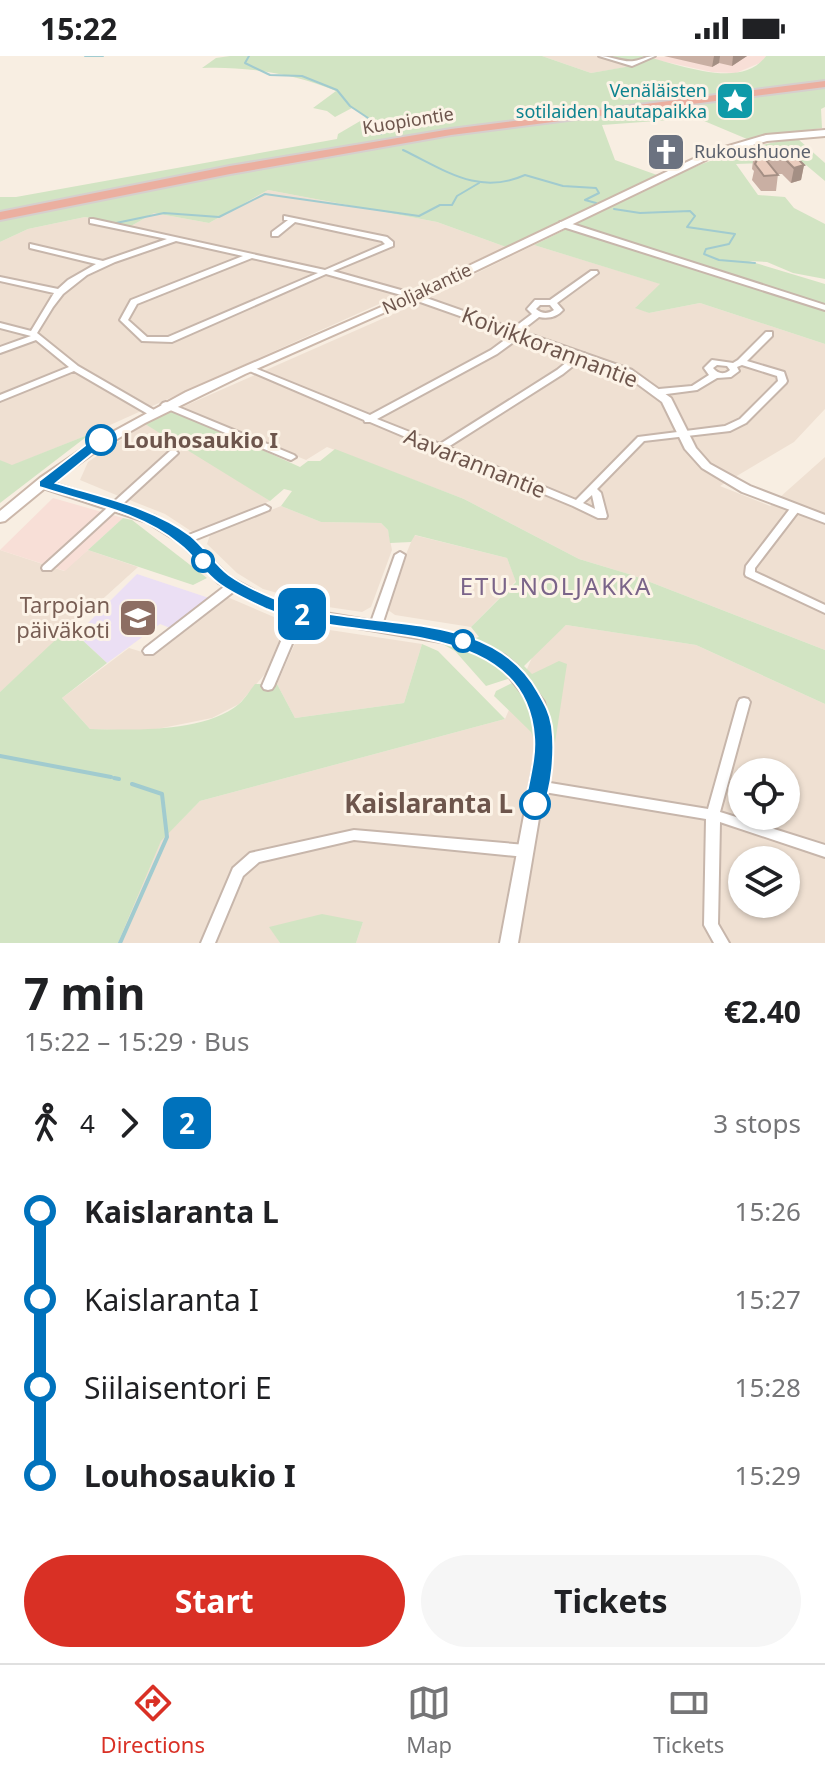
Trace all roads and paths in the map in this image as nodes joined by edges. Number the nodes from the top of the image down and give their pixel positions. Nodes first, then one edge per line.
1 (602, 56) edge
2 (652, 56) edge
3 (825, 84) edge
4 (825, 133) edge
5 (0, 210) edge
6 (0, 216) edge
7 (93, 221) dead end
8 (563, 224) junction
9 (275, 234) dead end
10 (174, 239) junction
11 (33, 246) dead end
12 (250, 256) junction
13 (104, 264) junction
14 (330, 273) junction
15 (594, 273) dead end
16 (0, 279) edge
17 (59, 292) junction
18 (412, 296) junction
19 (825, 308) edge
20 (0, 325) edge
21 (518, 332) junction
22 (769, 334) dead end
23 (35, 336) junction
24 (0, 350) edge
25 (581, 355) junction
26 (737, 364) junction
27 (75, 368) junction
28 (249, 369) junction
29 (659, 392) junction
30 (0, 398) edge
31 (166, 405) junction
32 (151, 412) junction
33 (368, 420) junction
34 (684, 434) junction
35 (439, 449) junction
36 (173, 453) dead end
37 (291, 457) dead end
38 (44, 484) junction
39 (591, 490) junction
40 (577, 504) junction
41 (114, 506) junction
42 (265, 508) dead end
43 (796, 508) junction
44 (0, 518) edge
45 (825, 519) edge
46 (0, 527) edge
47 (185, 540) junction
48 (400, 555) dead end
49 (47, 568) dead end
50 (233, 586) junction
51 (825, 609) edge
52 (299, 613) junction
53 (376, 625) junction
54 (149, 651) dead end
55 (268, 686) dead end
56 (744, 702) dead end
57 (538, 786) junction
58 (713, 815) junction
59 (526, 851) junction
60 (825, 851) edge
61 (208, 943) edge
62 (509, 943) edge
63 (722, 943) edge

1 - 2 street
3 - 5 highway, Kuopiontie
3 - 6 highway, Kuopiontie
4 - 8 main road, Noljakantie
7 - 10 street
8 - 18 main road, Noljakantie
8 - 19 street
9 - 14 street
10 - 12 street
10 - 13 street
11 - 13 street
12 - 14 street
12 - 14 street
13 - 17 street
14 - 18 street
15 - 21 street
16 - 17 street
17 - 23 street
18 - 21 street, Koivikkorannantie
18 - 28 main road, Noljakantie
20 - 23 street
21 - 25 street, Koivikkorannantie
21 - 33 street
22 - 26 street
23 - 24 street
23 - 27 street
25 - 29 street, Koivikkorannantie
25 - 35 street
26 - 29 street
26 - 34 street
27 - 30 street
27 - 32 street
28 - 31 main road, Noljakantie
28 - 33 street, Aavarannantie
29 - 34 street, Koivikkorannantie
31 - 32 main road, Noljakantie
31 - 37 street
32 - 38 main road, Noljakantie
33 - 35 street, Aavarannantie
34 - 39 street
34 - 43 street, Koivikkorannantie
35 - 40 street, Aavarannantie
36 - 41 street
38 - 41 street
38 - 44 main road, Noljakantie
38 - 46 main road, Noljakantie
39 - 40 street
39 - 40 street
41 - 47 street
41 - 49 street
42 - 47 street
43 - 45 street, Koivikkorannantie
43 - 51 street
47 - 50 street
48 - 53 street
50 - 52 street
50 - 54 street
52 - 53 street
52 - 55 street
53 - 57 street
56 - 58 street
57 - 58 street
57 - 59 street
58 - 60 street
58 - 63 street
59 - 61 street
59 - 62 street

